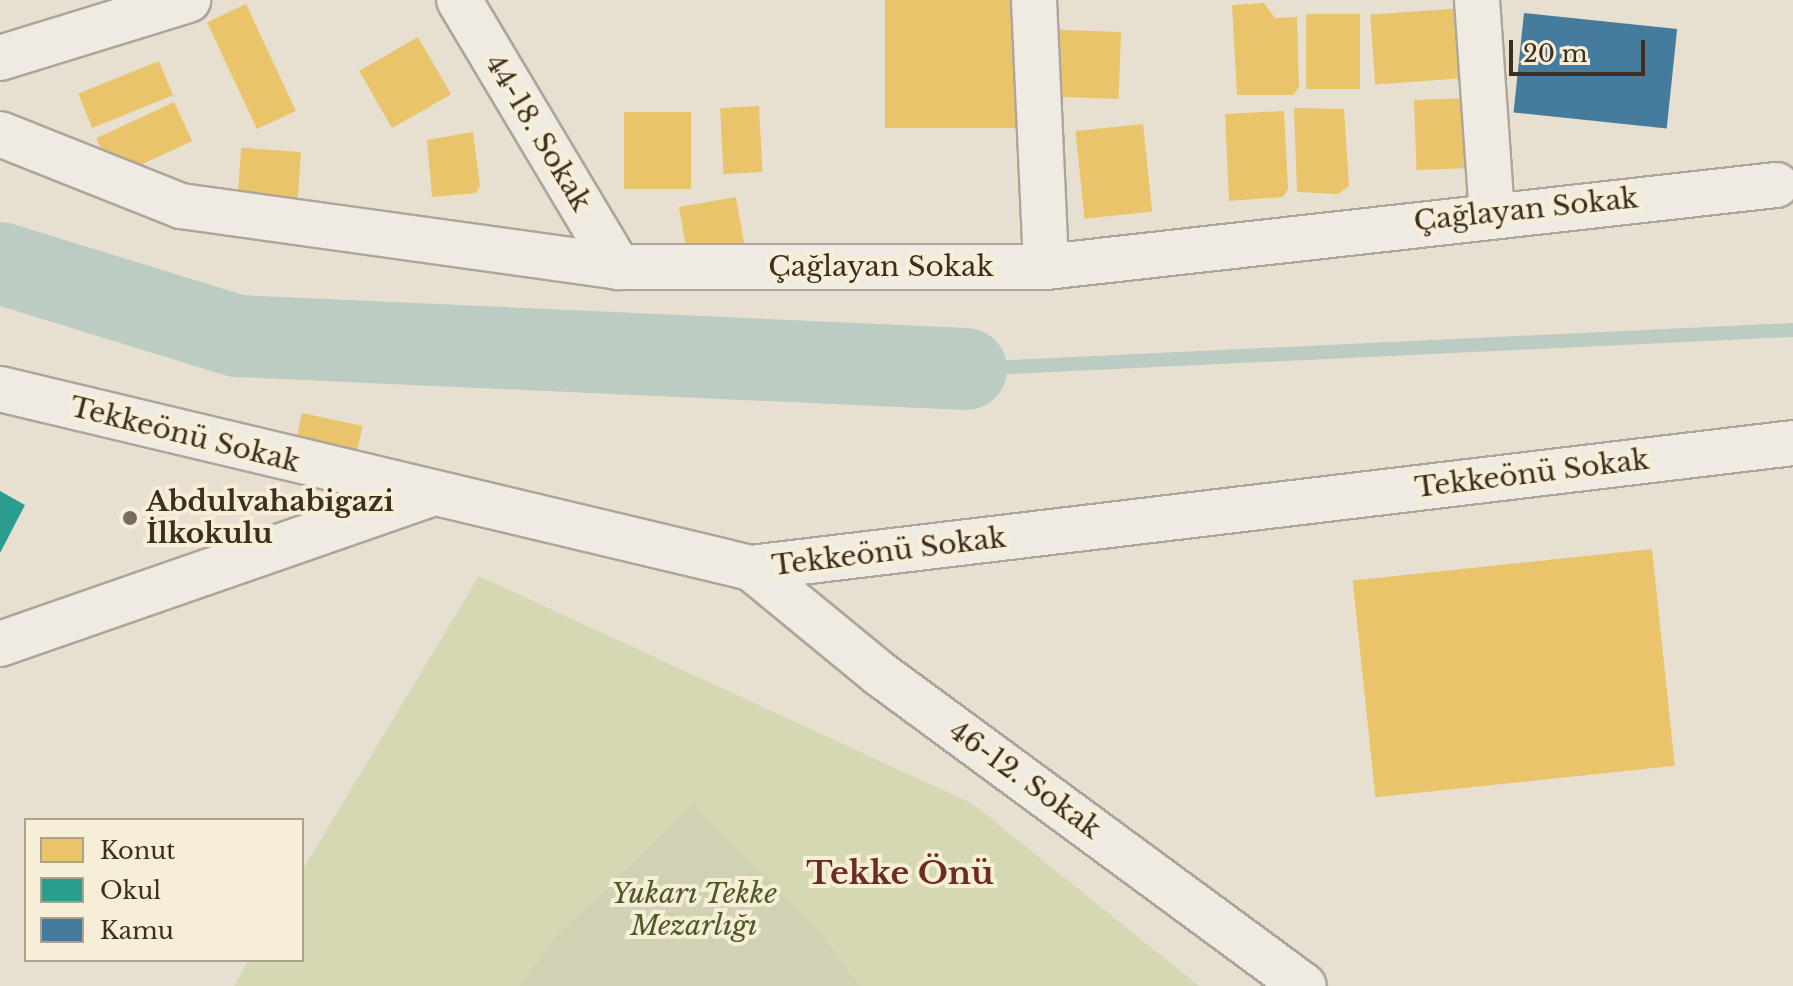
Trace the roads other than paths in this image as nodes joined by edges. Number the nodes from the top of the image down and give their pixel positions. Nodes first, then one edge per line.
1 (188, 0) edge
2 (459, 0) edge
3 (1034, 0) edge
4 (1477, 0) edge
5 (0, 58) edge
6 (0, 134) edge
7 (1776, 185) dead end
8 (1492, 213) junction
9 (618, 267) junction
10 (1046, 267) junction
11 (0, 389) edge
12 (1793, 443) edge
13 (427, 495) junction
14 (751, 568) junction
15 (0, 644) edge
16 (1304, 986) edge

1 - 5 street
2 - 9 street, 44-18. Sokak
3 - 10 street
4 - 8 street
6 - 9 street, Çağlayan Sokak
7 - 8 street, Çağlayan Sokak
8 - 10 street, Çağlayan Sokak
9 - 10 street, Çağlayan Sokak
11 - 13 street, Tekkeönü Sokak
12 - 14 street, Tekkeönü Sokak
13 - 14 street, Tekkeönü Sokak
13 - 15 street
14 - 16 street, 46-12. Sokak

